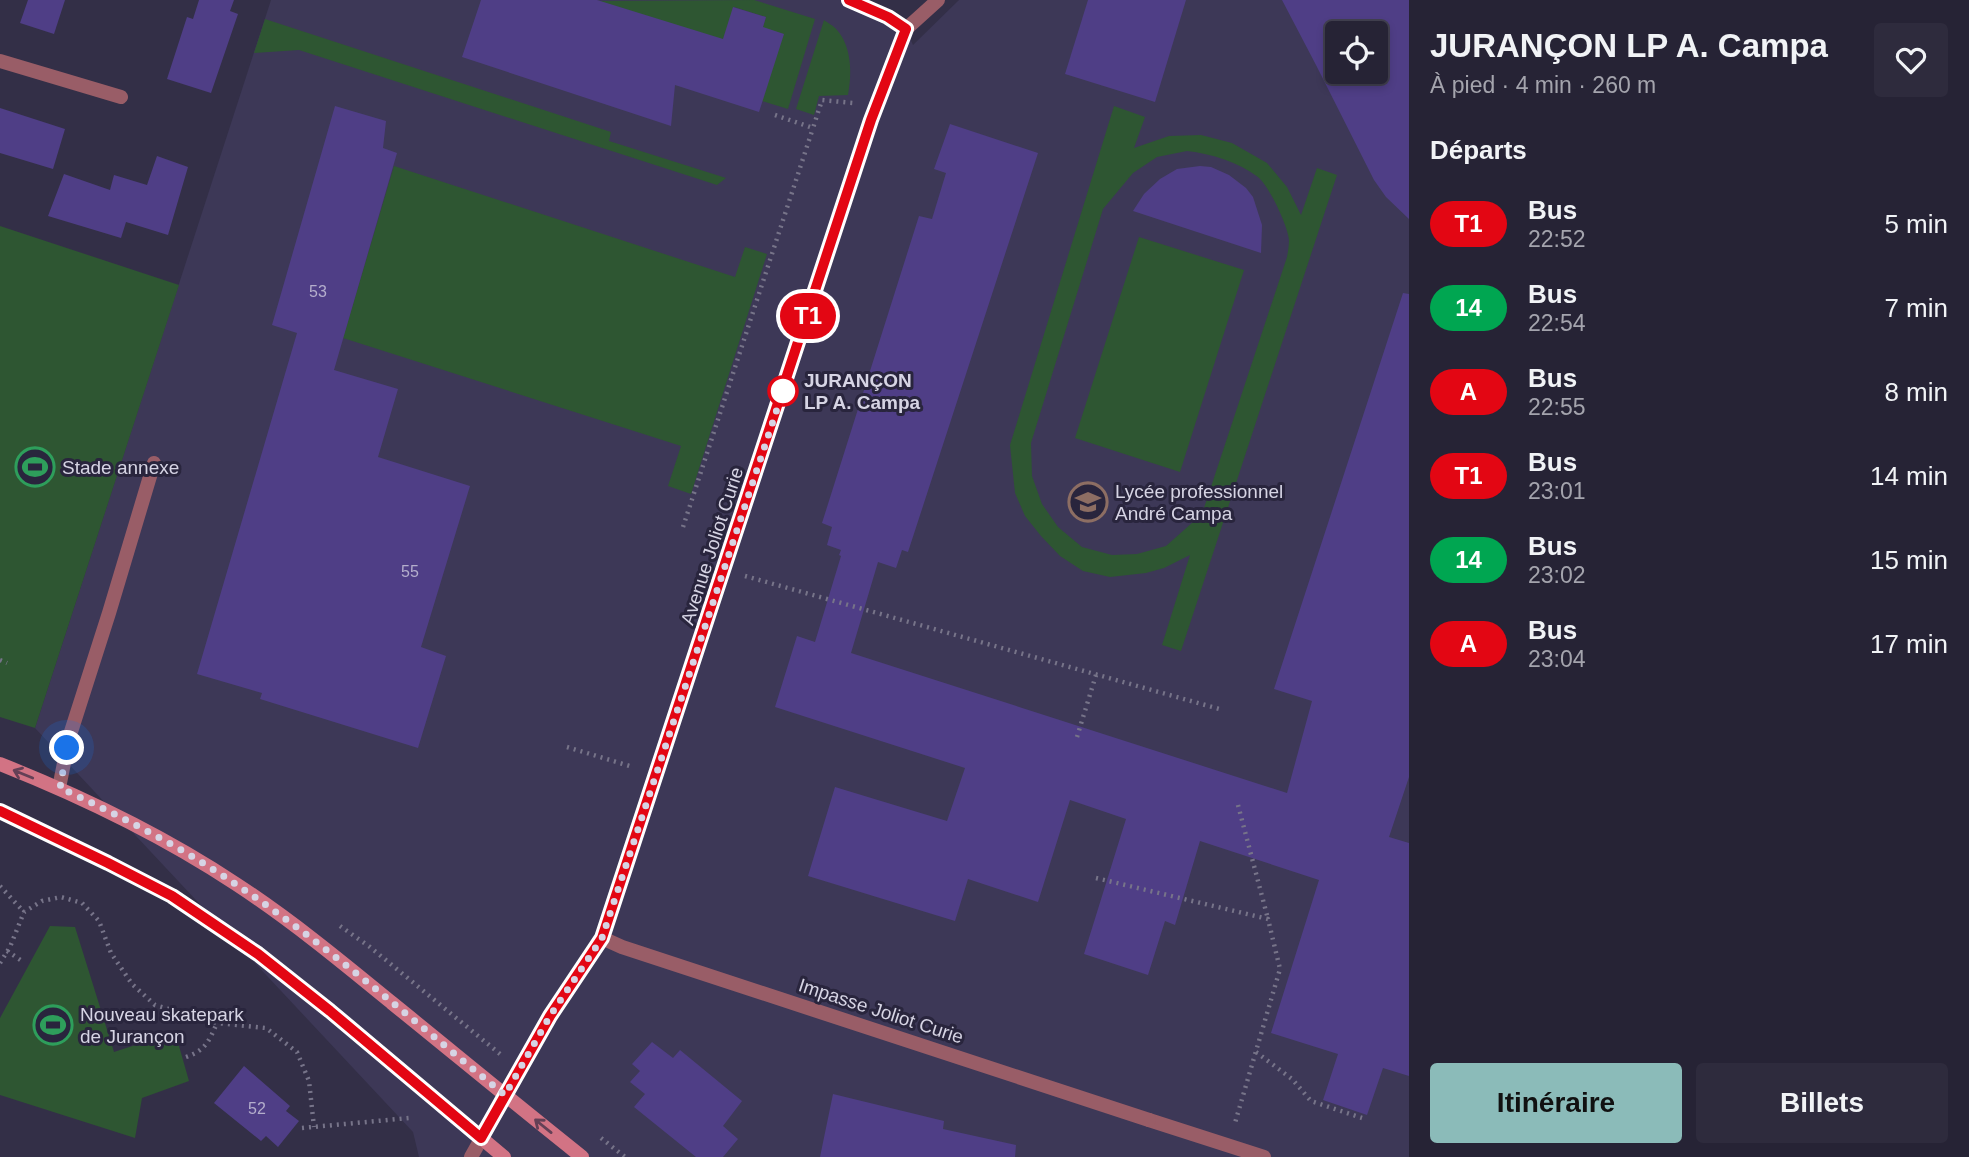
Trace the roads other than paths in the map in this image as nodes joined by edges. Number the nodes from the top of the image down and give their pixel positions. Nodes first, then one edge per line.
1 (849, 0) edge
2 (938, 0) edge
3 (906, 29) junction
4 (0, 61) edge
5 (121, 97) dead end
6 (154, 463) dead end
7 (0, 765) edge
8 (60, 788) junction
9 (0, 811) edge
10 (602, 938) junction
11 (505, 1095) junction
12 (481, 1138) junction
13 (471, 1157) edge
14 (504, 1157) edge
15 (582, 1157) edge
16 (1264, 1157) edge

1 - 3 street
2 - 3 street
3 - 10 street, Avenue Joliot Curie
4 - 5 street
6 - 8 street
8 -> 7 main road
8 - 11 main road
9 - 12 main road
10 - 11 street, Avenue Joliot Curie
10 - 16 street, Impasse Joliot Curie
11 - 12 street, Avenue Joliot Curie
15 -> 11 main road
12 - 13 street, Avenue Joliot Curie
12 - 14 main road

